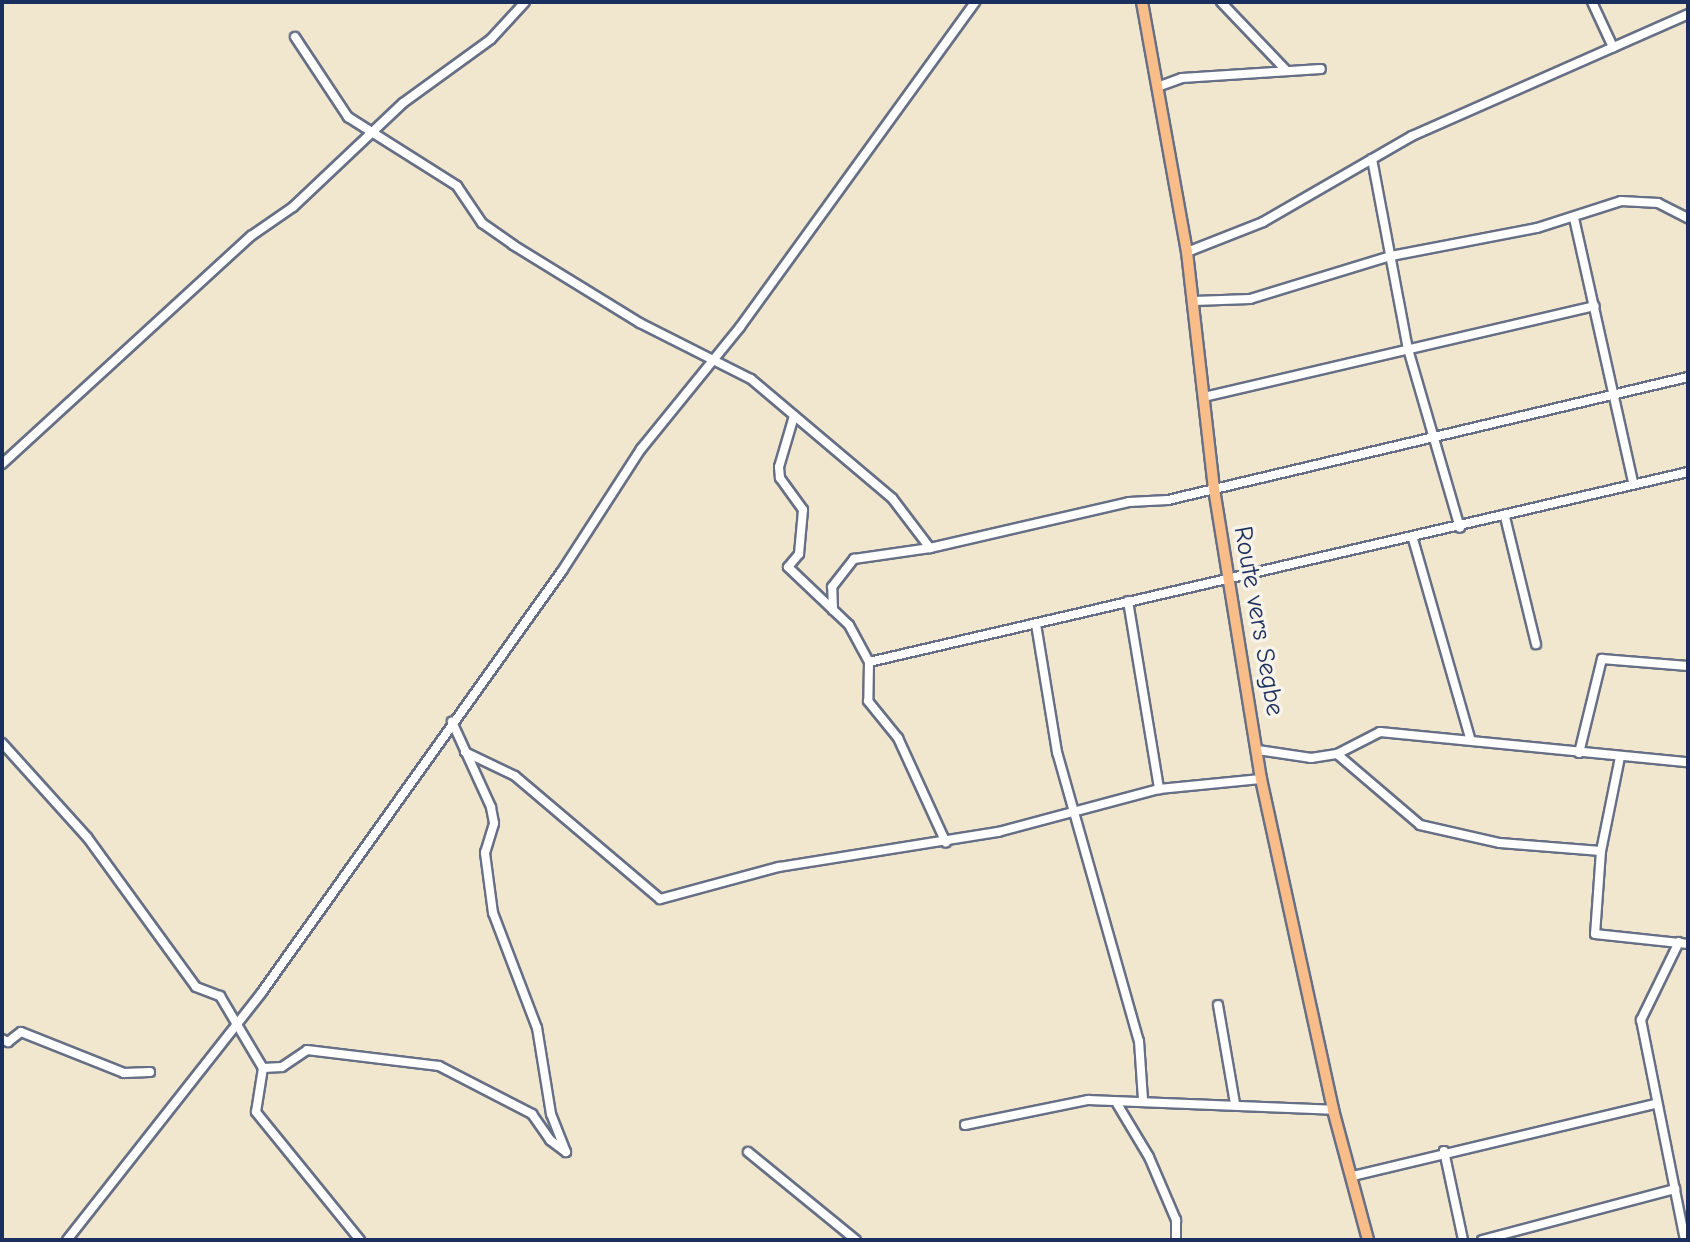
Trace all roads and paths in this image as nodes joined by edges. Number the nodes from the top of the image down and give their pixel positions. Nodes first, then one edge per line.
1 (525, 2) edge
2 (975, 2) edge
3 (1142, 2) edge
4 (1221, 2) edge
5 (1592, 2) edge
6 (1688, 14) edge
7 (295, 37) dead end
8 (1613, 47) junction
9 (1321, 69) dead end
10 (1287, 71) junction
11 (1160, 86) junction
12 (372, 130) junction
13 (1372, 159) junction
14 (1574, 218) junction
15 (1688, 218) edge
16 (1187, 252) junction
17 (1391, 256) junction
18 (1194, 301) junction
19 (1595, 306) junction
20 (1408, 349) junction
21 (714, 360) junction
22 (1688, 377) edge
23 (1204, 397) junction
24 (1612, 399) junction
25 (794, 416) junction
26 (1430, 434) junction
27 (2, 464) edge
28 (1688, 472) edge
29 (1633, 482) junction
30 (1214, 489) junction
31 (1505, 517) junction
32 (1460, 528) junction
33 (1413, 539) junction
34 (930, 548) junction
35 (1227, 578) junction
36 (1128, 601) junction
37 (833, 610) junction
38 (1036, 624) junction
39 (1536, 644) dead end
40 (869, 662) junction
41 (1688, 666) edge
42 (452, 722) junction
43 (1470, 738) junction
44 (2, 743) edge
45 (1258, 750) junction
46 (464, 751) junction
47 (1579, 753) junction
48 (1337, 754) junction
49 (1620, 757) junction
50 (1688, 762) edge
51 (1261, 779) junction
52 (1159, 789) junction
53 (1075, 814) junction
54 (946, 843) junction
55 (1601, 851) junction
56 (1684, 943) edge
57 (1218, 1005) dead end
58 (237, 1022) junction
59 (2, 1039) edge
60 (263, 1068) junction
61 (150, 1072) dead end
62 (1143, 1099) junction
63 (1116, 1102) junction
64 (1235, 1103) junction
65 (1655, 1104) junction
66 (1333, 1110) junction
67 (965, 1125) dead end
68 (1444, 1151) junction
69 (748, 1152) dead end
70 (1353, 1176) junction
71 (1675, 1189) junction
72 (67, 1240) edge
73 (360, 1240) edge
74 (856, 1240) edge
75 (1176, 1240) edge
76 (1368, 1240) edge
77 (1463, 1240) edge
78 (1482, 1240) edge
79 (1685, 1240) edge

1 - 12 street
2 - 21 street
3 - 11 main road, Route vers Segbe
4 - 10 street
5 - 8 street
6 - 8 street
7 - 12 street
8 - 13 street
9 - 10 street
10 - 11 street
11 - 16 main road, Route vers Segbe
12 - 21 street
12 - 27 street
13 - 16 street
13 - 17 street
14 - 15 street
14 - 17 street
14 - 19 street
16 - 18 main road, Route vers Segbe
17 - 18 street
17 - 20 street
18 - 23 main road, Route vers Segbe
19 - 20 street
19 - 24 street
20 - 23 street
20 - 26 street
21 - 25 street
21 - 42 street
22 - 24 street
23 - 30 main road, Route vers Segbe
24 - 26 street
24 - 29 street
25 - 34 street
25 - 37 street
26 - 30 street
26 - 32 street
28 - 29 street
29 - 31 street
30 - 34 street
30 - 35 main road, Route vers Segbe
31 - 32 street
31 - 39 street
32 - 33 street
33 - 35 street
33 - 43 street
34 - 37 street
35 - 36 street
35 - 45 main road, Route vers Segbe
36 - 38 street
36 - 52 street
37 - 40 street
38 - 40 street
38 - 53 street
40 - 54 street
41 - 47 street
42 - 46 street
42 - 58 street
43 - 47 street
43 - 48 street
44 - 58 street
45 - 48 street
45 - 51 main road, Route vers Segbe
46 - 54 street
46 - 60 street
47 - 49 street
48 - 55 street
49 - 50 street
49 - 55 street
51 - 52 street
51 - 66 main road, Route vers Segbe
52 - 53 street
53 - 54 street
53 - 62 street
55 - 56 street
56 - 65 street
57 - 64 street
58 - 60 street
58 - 72 street
59 - 61 street
60 - 73 street
62 - 63 street
62 - 64 street
63 - 67 street
63 - 75 street
64 - 66 street
65 - 68 street
65 - 71 street
66 - 70 main road, Route vers Segbe
68 - 70 street
68 - 77 street
69 - 74 street
70 - 76 main road, Route vers Segbe
71 - 78 street
71 - 79 street

